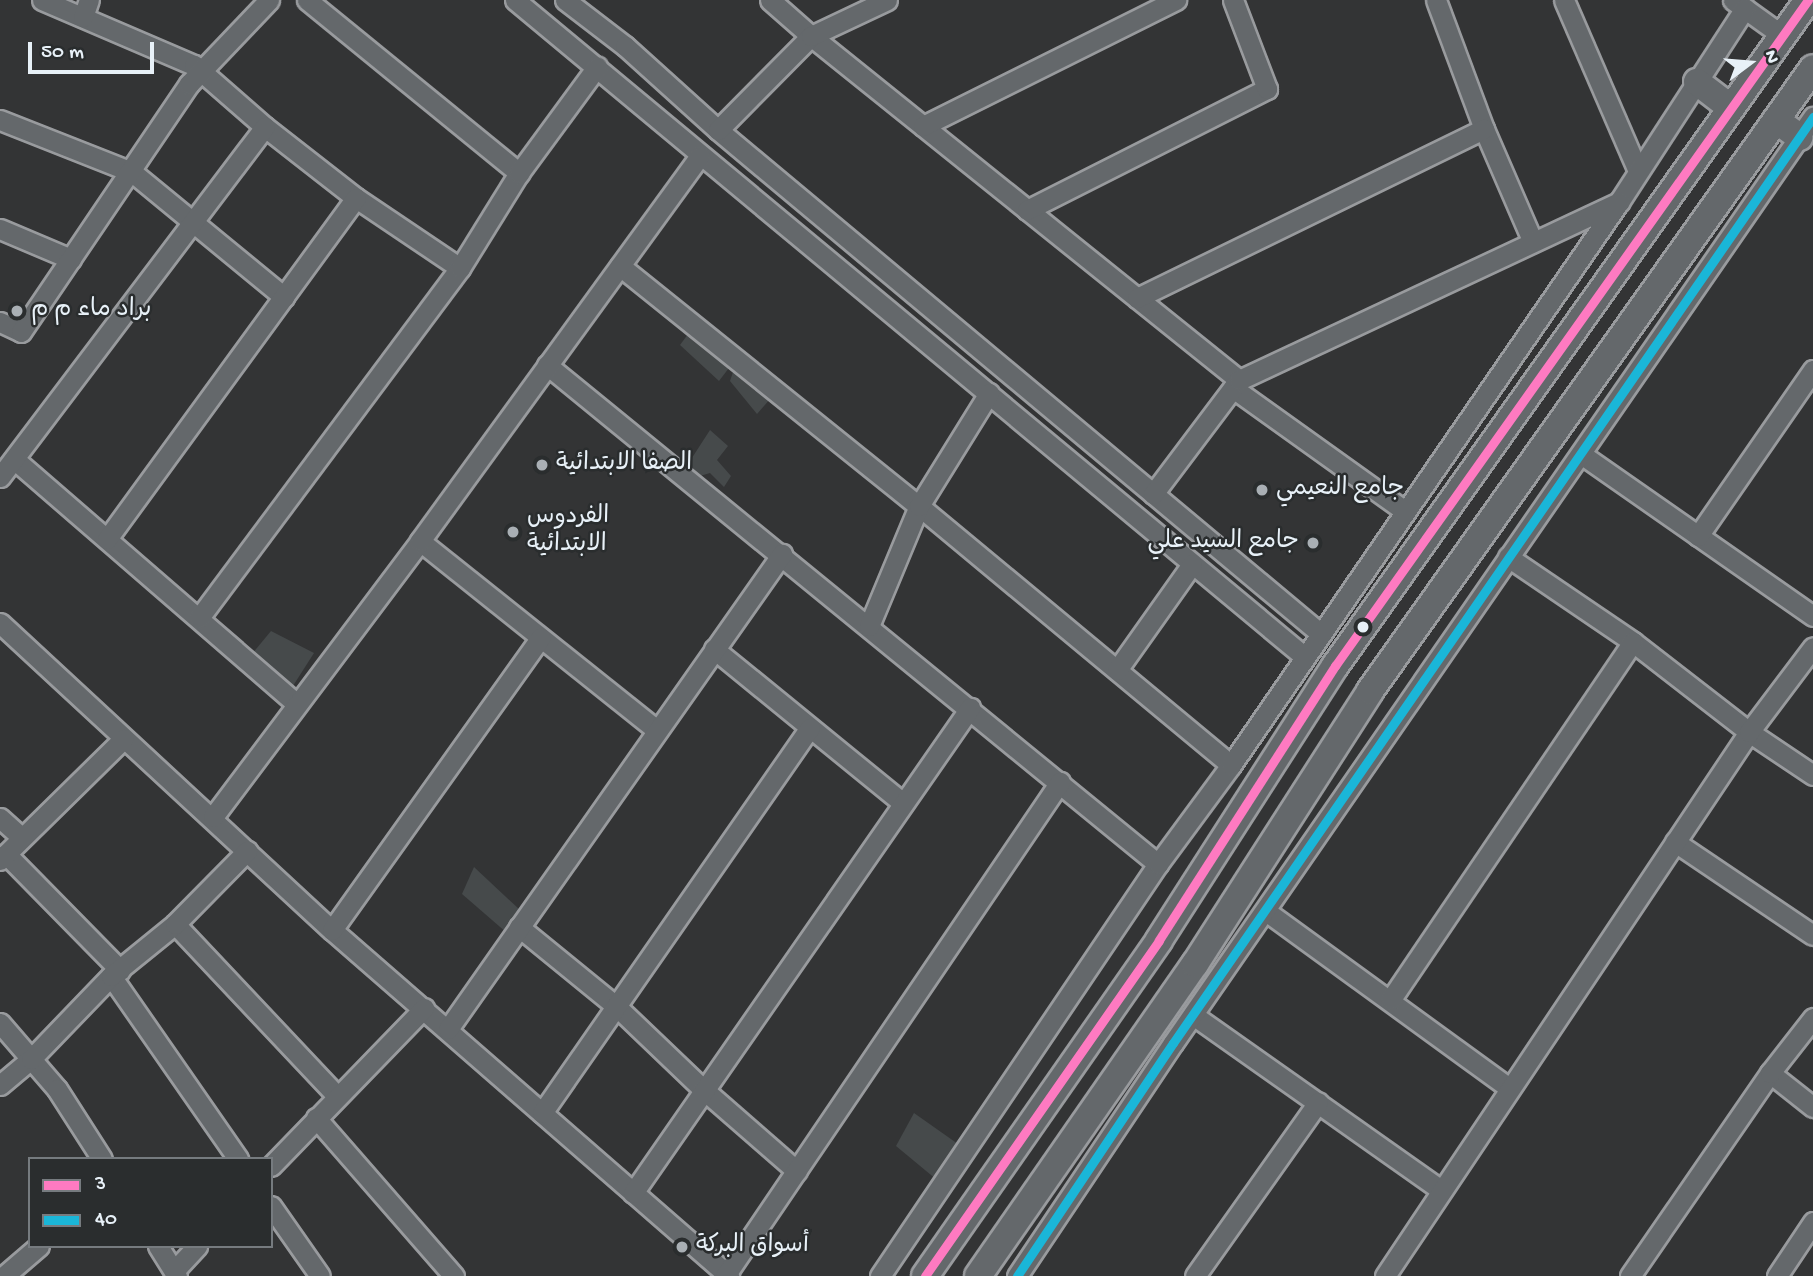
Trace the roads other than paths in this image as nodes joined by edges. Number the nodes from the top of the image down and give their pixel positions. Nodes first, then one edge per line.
1 (42, 0) edge
2 (269, 0) edge
3 (307, 0) edge
4 (515, 0) edge
5 (565, 0) edge
6 (770, 0) edge
7 (887, 0) edge
8 (1176, 0) edge
9 (1233, 0) edge
10 (1436, 0) edge
11 (1564, 0) edge
12 (1799, 3) edge
13 (1739, 4) edge
14 (86, 8) edge
15 (811, 36) junction
16 (1783, 36) junction
17 (597, 67) junction
18 (1813, 68) edge
19 (202, 72) junction
20 (1697, 82) junction
21 (1731, 108) junction
22 (0, 120) edge
23 (1776, 120) junction
24 (923, 126) junction
25 (265, 127) junction
26 (1806, 127) edge
27 (1484, 128) junction
28 (718, 130) junction
29 (699, 156) junction
30 (1638, 171) junction
31 (132, 172) junction
32 (519, 173) junction
33 (356, 198) junction
34 (1619, 202) junction
35 (1027, 210) junction
36 (192, 223) junction
37 (0, 229) edge
38 (1643, 236) junction
39 (1533, 242) junction
40 (1679, 258) junction
41 (72, 259) junction
42 (620, 266) junction
43 (460, 268) junction
44 (284, 298) junction
45 (1137, 298) junction
46 (945, 319) junction
47 (0, 323) edge
48 (929, 343) junction
49 (547, 365) junction
50 (1813, 370) edge
51 (1236, 384) junction
52 (989, 393) junction
53 (1581, 454) junction
54 (14, 459) junction
55 (0, 477) edge
56 (1153, 494) junction
57 (919, 506) junction
58 (1405, 511) junction
59 (1698, 536) junction
60 (107, 539) junction
61 (420, 541) junction
62 (782, 554) junction
63 (1508, 556) junction
64 (1192, 564) junction
65 (1813, 616) edge
66 (199, 618) junction
67 (0, 623) edge
68 (869, 625) junction
69 (1321, 634) junction
70 (540, 638) junction
71 (1633, 642) junction
72 (1813, 647) edge
73 (714, 649) junction
74 (1305, 657) junction
75 (1117, 670) junction
76 (296, 704) junction
77 (970, 708) junction
78 (810, 728) junction
79 (657, 730) junction
80 (1749, 733) junction
81 (123, 739) junction
82 (1231, 765) junction
83 (1813, 775) edge
84 (1060, 782) junction
85 (903, 803) junction
86 (213, 817) junction
87 (0, 818) edge
88 (21, 837) junction
89 (1675, 842) junction
90 (247, 850) junction
91 (3, 857) edge
92 (1158, 864) junction
93 (1267, 912) junction
94 (175, 924) junction
95 (519, 927) junction
96 (332, 930) junction
97 (1813, 936) edge
98 (116, 974) junction
99 (1391, 999) junction
100 (616, 1006) junction
101 (424, 1008) junction
102 (1193, 1016) junction
103 (1813, 1018) edge
104 (0, 1023) edge
105 (448, 1029) junction
106 (31, 1059) junction
107 (1770, 1073) junction
108 (0, 1085) edge
109 (1510, 1088) junction
110 (704, 1090) junction
111 (337, 1096) junction
112 (1318, 1102) junction
113 (1813, 1107) edge
114 (542, 1112) junction
115 (316, 1118) junction
116 (101, 1157) edge
117 (238, 1157) edge
118 (273, 1165) edge
119 (797, 1171) junction
120 (1441, 1190) junction
121 (633, 1193) junction
122 (1029, 1203) junction
123 (273, 1209) edge
124 (1054, 1221) junction
125 (1813, 1222) edge
126 (37, 1248) edge
127 (159, 1248) edge
128 (196, 1248) edge
129 (176, 1274) edge
130 (727, 1275) edge
131 (4, 1276) edge
132 (320, 1276) edge
133 (454, 1276) edge
134 (880, 1276) edge
135 (925, 1276) edge
136 (978, 1276) edge
137 (1017, 1276) edge
138 (1195, 1276) edge
139 (1385, 1276) edge
140 (1630, 1276) edge
141 (1777, 1276) edge

1 - 14 street
2 - 19 street
3 - 32 street
4 - 17 street
5 - 28 street
6 - 15 street
7 - 15 street
8 - 24 street
9 - 35 street
10 - 27 street
11 - 30 street
12 - 16 main road
13 - 16 street
13 - 20 street
14 - 19 street
15 - 24 street
15 - 28 street
16 - 21 main road
17 - 29 street
17 - 32 street
18 - 23 main road
19 - 25 street
19 - 31 street
20 - 21 main road
20 - 30 street
21 - 38 main road
22 - 31 street
23 - 26 main road
23 - 40 main road
24 - 35 street
25 - 33 street
25 - 36 street
26 - 53 street
27 - 39 street
27 - 45 street
28 - 46 street
29 - 42 street
29 - 48 street
30 - 34 street
31 - 36 street
31 - 41 street
32 - 43 street
33 - 43 street
33 - 44 street
34 - 39 street
34 - 58 street
35 - 45 street
36 - 44 street
36 - 54 street
37 - 41 street
38 - 40 main road
38 - 135 main road
39 - 51 street
40 - 122 main road
41 - 47 street
42 - 49 street
42 - 57 street
43 - 66 street
44 - 60 street
45 - 51 street
46 - 48 street
46 - 56 street
48 - 52 street
49 - 61 street
49 - 62 street
50 - 59 street
51 - 56 street
51 - 58 street
52 - 57 street
52 - 64 street
53 - 59 street
53 - 63 street
54 - 55 street
54 - 60 street
56 - 69 street
57 - 68 street
57 - 75 street
58 - 69 street
59 - 65 street
60 - 66 street
61 - 70 street
61 - 76 street
62 - 68 street
62 - 73 street
63 - 71 street
63 - 93 street
64 - 74 street
64 - 75 street
66 - 76 street
67 - 81 street
68 - 77 street
69 - 74 street
70 - 79 street
70 - 96 street
71 - 80 street
71 - 99 street
72 - 80 street
73 - 78 street
73 - 79 street
74 - 82 street
75 - 82 street
76 - 86 street
77 - 84 street
77 - 85 street
78 - 85 street
78 - 100 street
79 - 95 street
80 - 83 street
80 - 89 street
81 - 86 street
81 - 88 street
82 - 92 street
84 - 92 street
84 - 119 street
85 - 110 street
86 - 90 street
87 - 88 street
88 - 91 street
89 - 97 street
89 - 109 street
90 - 94 street
90 - 96 street
91 - 98 street
92 - 134 street
93 - 99 street
93 - 102 street
94 - 98 street
94 - 111 street
95 - 100 street
95 - 105 street
96 - 101 street
98 - 106 street
98 - 117 street
99 - 109 street
100 - 110 street
100 - 114 street
101 - 105 street
101 - 111 street
102 - 112 street
102 - 124 street
103 - 107 street
104 - 106 street
105 - 114 street
106 - 108 street
106 - 116 street
107 - 113 street
107 - 140 street
109 - 120 street
110 - 119 street
110 - 121 street
111 - 115 street
112 - 120 street
112 - 138 street
114 - 121 street
115 - 118 street
115 - 133 street
119 - 130 street
120 - 139 street
121 - 130 street
122 - 124 street
122 - 136 main road
123 - 132 street
124 - 137 street
125 - 141 street
126 - 131 street
127 - 129 street
128 - 129 street

